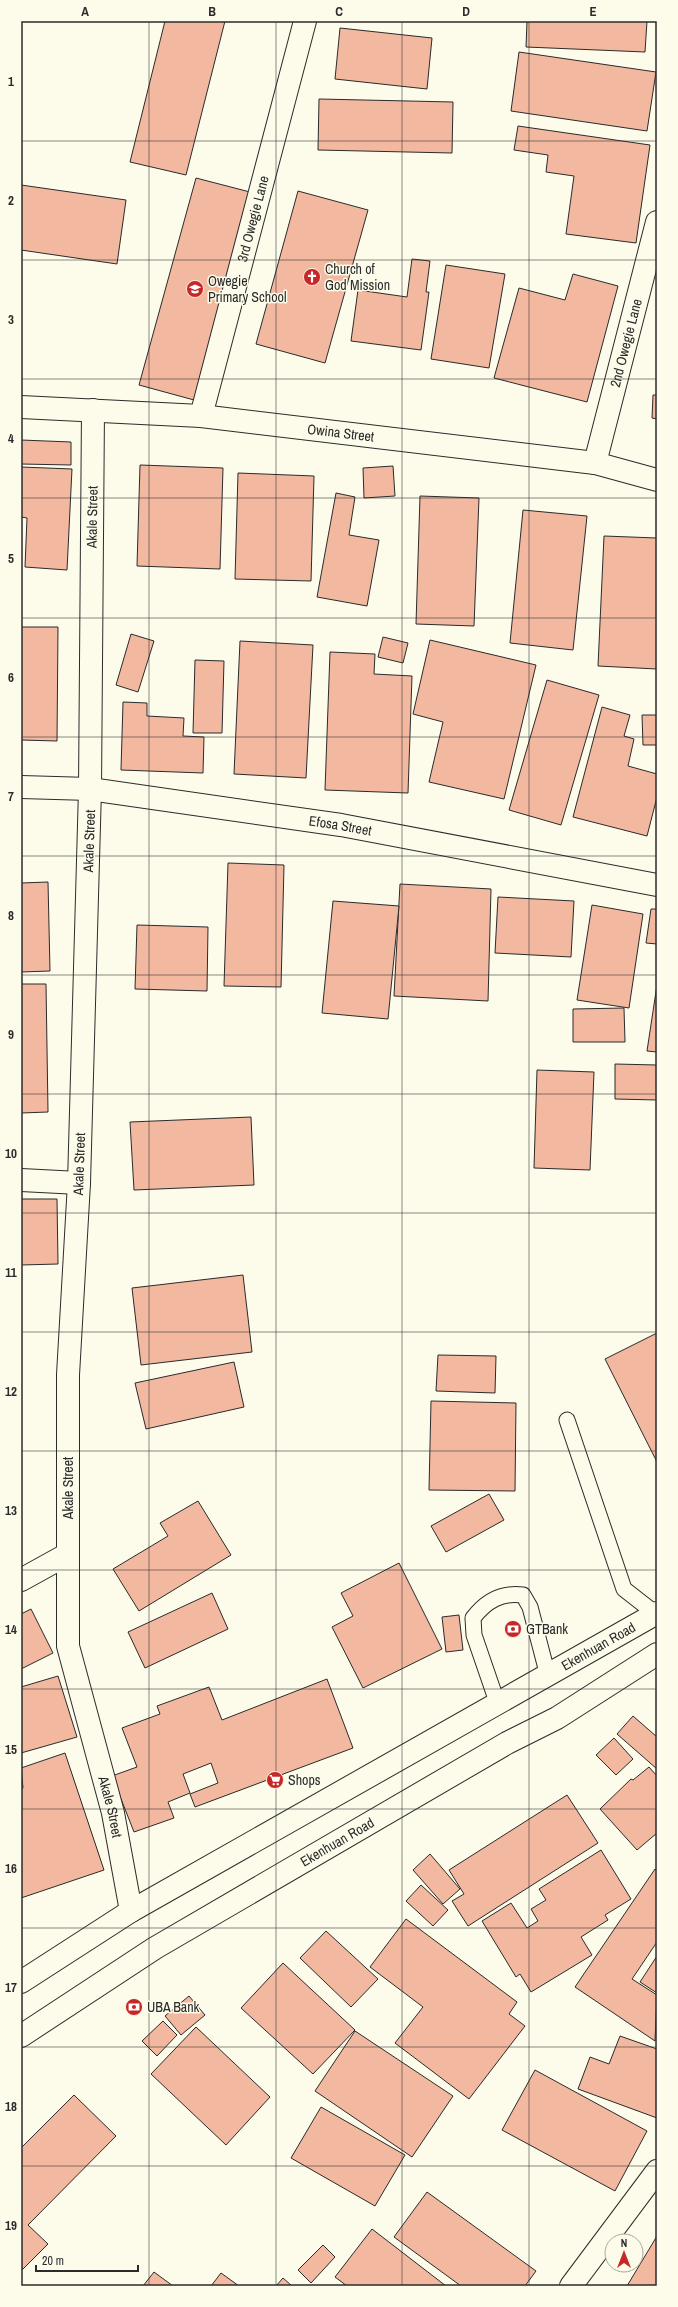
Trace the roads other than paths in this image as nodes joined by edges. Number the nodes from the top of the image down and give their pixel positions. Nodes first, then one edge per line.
1 (305, 21) edge
2 (657, 222) edge
3 (21, 407) edge
4 (93, 410) junction
5 (201, 416) junction
6 (595, 463) junction
7 (657, 480) edge
8 (21, 786) edge
9 (90, 789) junction
10 (657, 885) edge
11 (21, 1180) edge
12 (79, 1183) junction
13 (568, 1420) dead end
14 (68, 1554) junction
15 (21, 1580) edge
16 (656, 1613) edge
17 (657, 1654) edge
18 (548, 1676) junction
19 (497, 1702) junction
20 (131, 1911) junction
21 (21, 1982) edge
22 (21, 2036) edge
23 (657, 2172) edge
24 (571, 2286) edge

1 - 5 street, 3rd Owegie Lane
2 - 6 street, 2nd Owegie Lane
3 - 4 street, Owina Street
4 - 5 street, Owina Street
4 - 9 street, Akale Street
5 - 6 street, Owina Street
6 - 7 street, Owina Street
8 - 9 street, Efosa Street
9 - 10 street, Efosa Street
9 - 12 street, Akale Street
11 - 12 street
12 - 14 street, Akale Street
13 - 16 lane
14 - 15 street
14 - 20 street, Akale Street
16 - 18 street, Ekenhuan Road
17 - 22 street, Ekenhuan Road
18 - 19 street, Ekenhuan Road
18 - 19 lane
19 - 20 street, Ekenhuan Road
20 - 21 street, Ekenhuan Road
23 - 24 street

